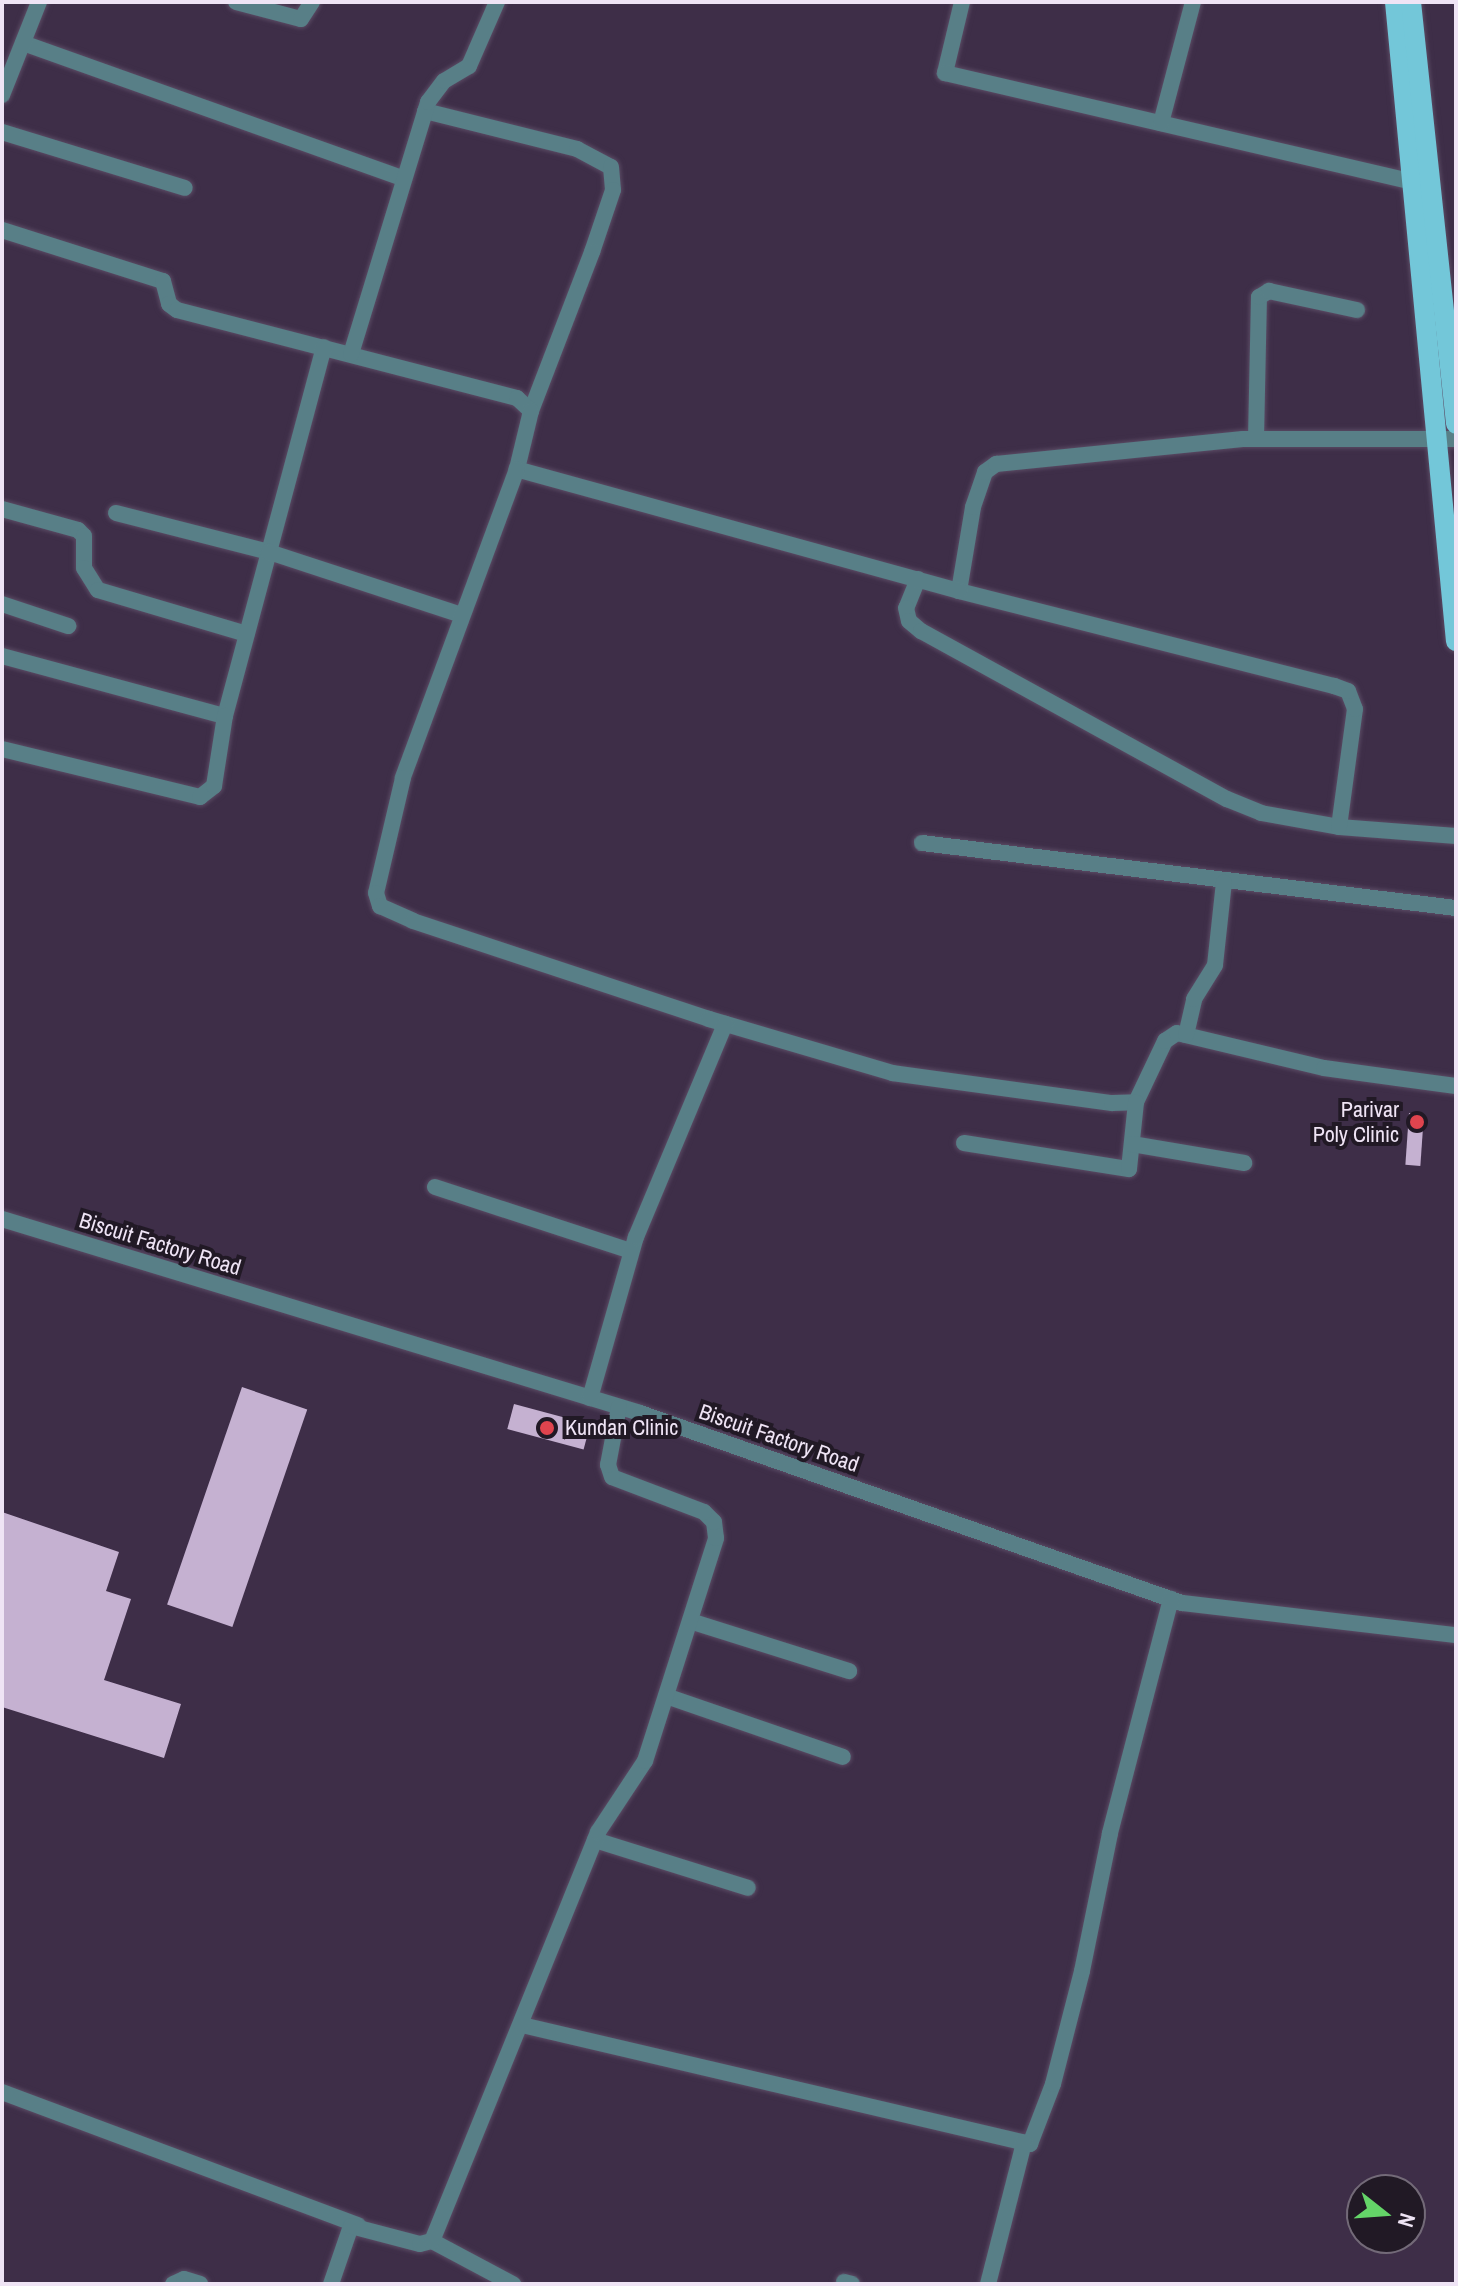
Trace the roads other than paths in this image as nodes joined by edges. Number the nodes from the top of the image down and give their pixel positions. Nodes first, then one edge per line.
1 (39, 2) edge
2 (236, 2) edge
3 (312, 2) edge
4 (497, 2) edge
5 (962, 2) edge
6 (1193, 2) edge
7 (1395, 2) edge
8 (1411, 2) edge
9 (23, 43) junction
10 (2, 95) edge
11 (425, 111) junction
12 (1161, 123) junction
13 (2, 132) edge
14 (403, 178) junction
15 (1424, 184) junction
16 (185, 188) dead end
17 (2, 230) edge
18 (1357, 310) dead end
19 (324, 347) junction
20 (351, 354) junction
21 (531, 411) junction
22 (1456, 424) edge
23 (1256, 439) junction
24 (1447, 439) edge
25 (517, 469) junction
26 (2, 509) edge
27 (116, 513) dead end
28 (269, 552) junction
29 (918, 579) junction
30 (959, 591) junction
31 (2, 604) edge
32 (462, 615) junction
33 (68, 626) dead end
34 (247, 634) junction
35 (1456, 641) edge
36 (2, 656) edge
37 (225, 716) junction
38 (2, 749) edge
39 (1339, 827) junction
40 (1456, 836) edge
41 (922, 843) dead end
42 (1224, 882) junction
43 (1456, 908) edge
44 (725, 1024) junction
45 (1186, 1035) junction
46 (1456, 1086) edge
47 (1136, 1102) junction
48 (964, 1143) dead end
49 (1132, 1144) junction
50 (1244, 1163) dead end
51 (435, 1187) dead end
52 (2, 1219) edge
53 (631, 1251) junction
54 (590, 1398) junction
55 (619, 1407) junction
56 (1171, 1599) junction
57 (690, 1621) junction
58 (1456, 1635) edge
59 (849, 1671) dead end
60 (666, 1696) junction
61 (843, 1757) dead end
62 (595, 1840) junction
63 (748, 1888) dead end
64 (522, 2025) junction
65 (2, 2092) edge
66 (1024, 2143) junction
67 (358, 2225) junction
68 (432, 2241) junction
69 (173, 2284) edge
70 (200, 2284) edge
71 (331, 2284) edge
72 (513, 2284) edge
73 (988, 2284) edge

1 - 9 street
2 - 3 street
4 - 11 street
5 - 12 street
6 - 12 street
7 - 15 main road
8 - 15 main road
9 - 10 street
9 - 14 street
11 - 14 street
11 - 21 street
12 - 15 street
13 - 16 street
14 - 20 street
15 - 22 main road
15 - 24 main road
17 - 19 street
18 - 23 street
19 - 20 street
19 - 28 street
20 - 21 street
21 - 25 street
23 - 24 street
23 - 30 street
24 - 35 main road
25 - 29 street
25 - 32 street
26 - 34 street
27 - 28 street
28 - 32 street
28 - 34 street
29 - 30 street
29 - 39 street
30 - 39 street
31 - 33 street
32 - 44 street
34 - 37 street
36 - 37 street
37 - 38 street
39 - 40 street
41 - 42 street
42 - 43 street
42 - 45 street
44 - 47 street
44 - 53 street
45 - 46 street
45 - 47 street
47 - 49 street
48 - 49 street
49 - 50 street
51 - 53 street
52 - 54 street, Biscuit Factory Road
53 - 54 street
54 - 55 street, Biscuit Factory Road
55 - 56 street, Biscuit Factory Road
55 - 57 street
56 - 58 street, Biscuit Factory Road
56 - 66 street
57 - 59 street
57 - 60 street
60 - 61 street
60 - 62 street
62 - 63 street
62 - 64 street
64 - 66 street
64 - 68 street
65 - 67 street
66 - 73 street
67 - 68 street
67 - 71 street
68 - 72 street
69 - 70 street

